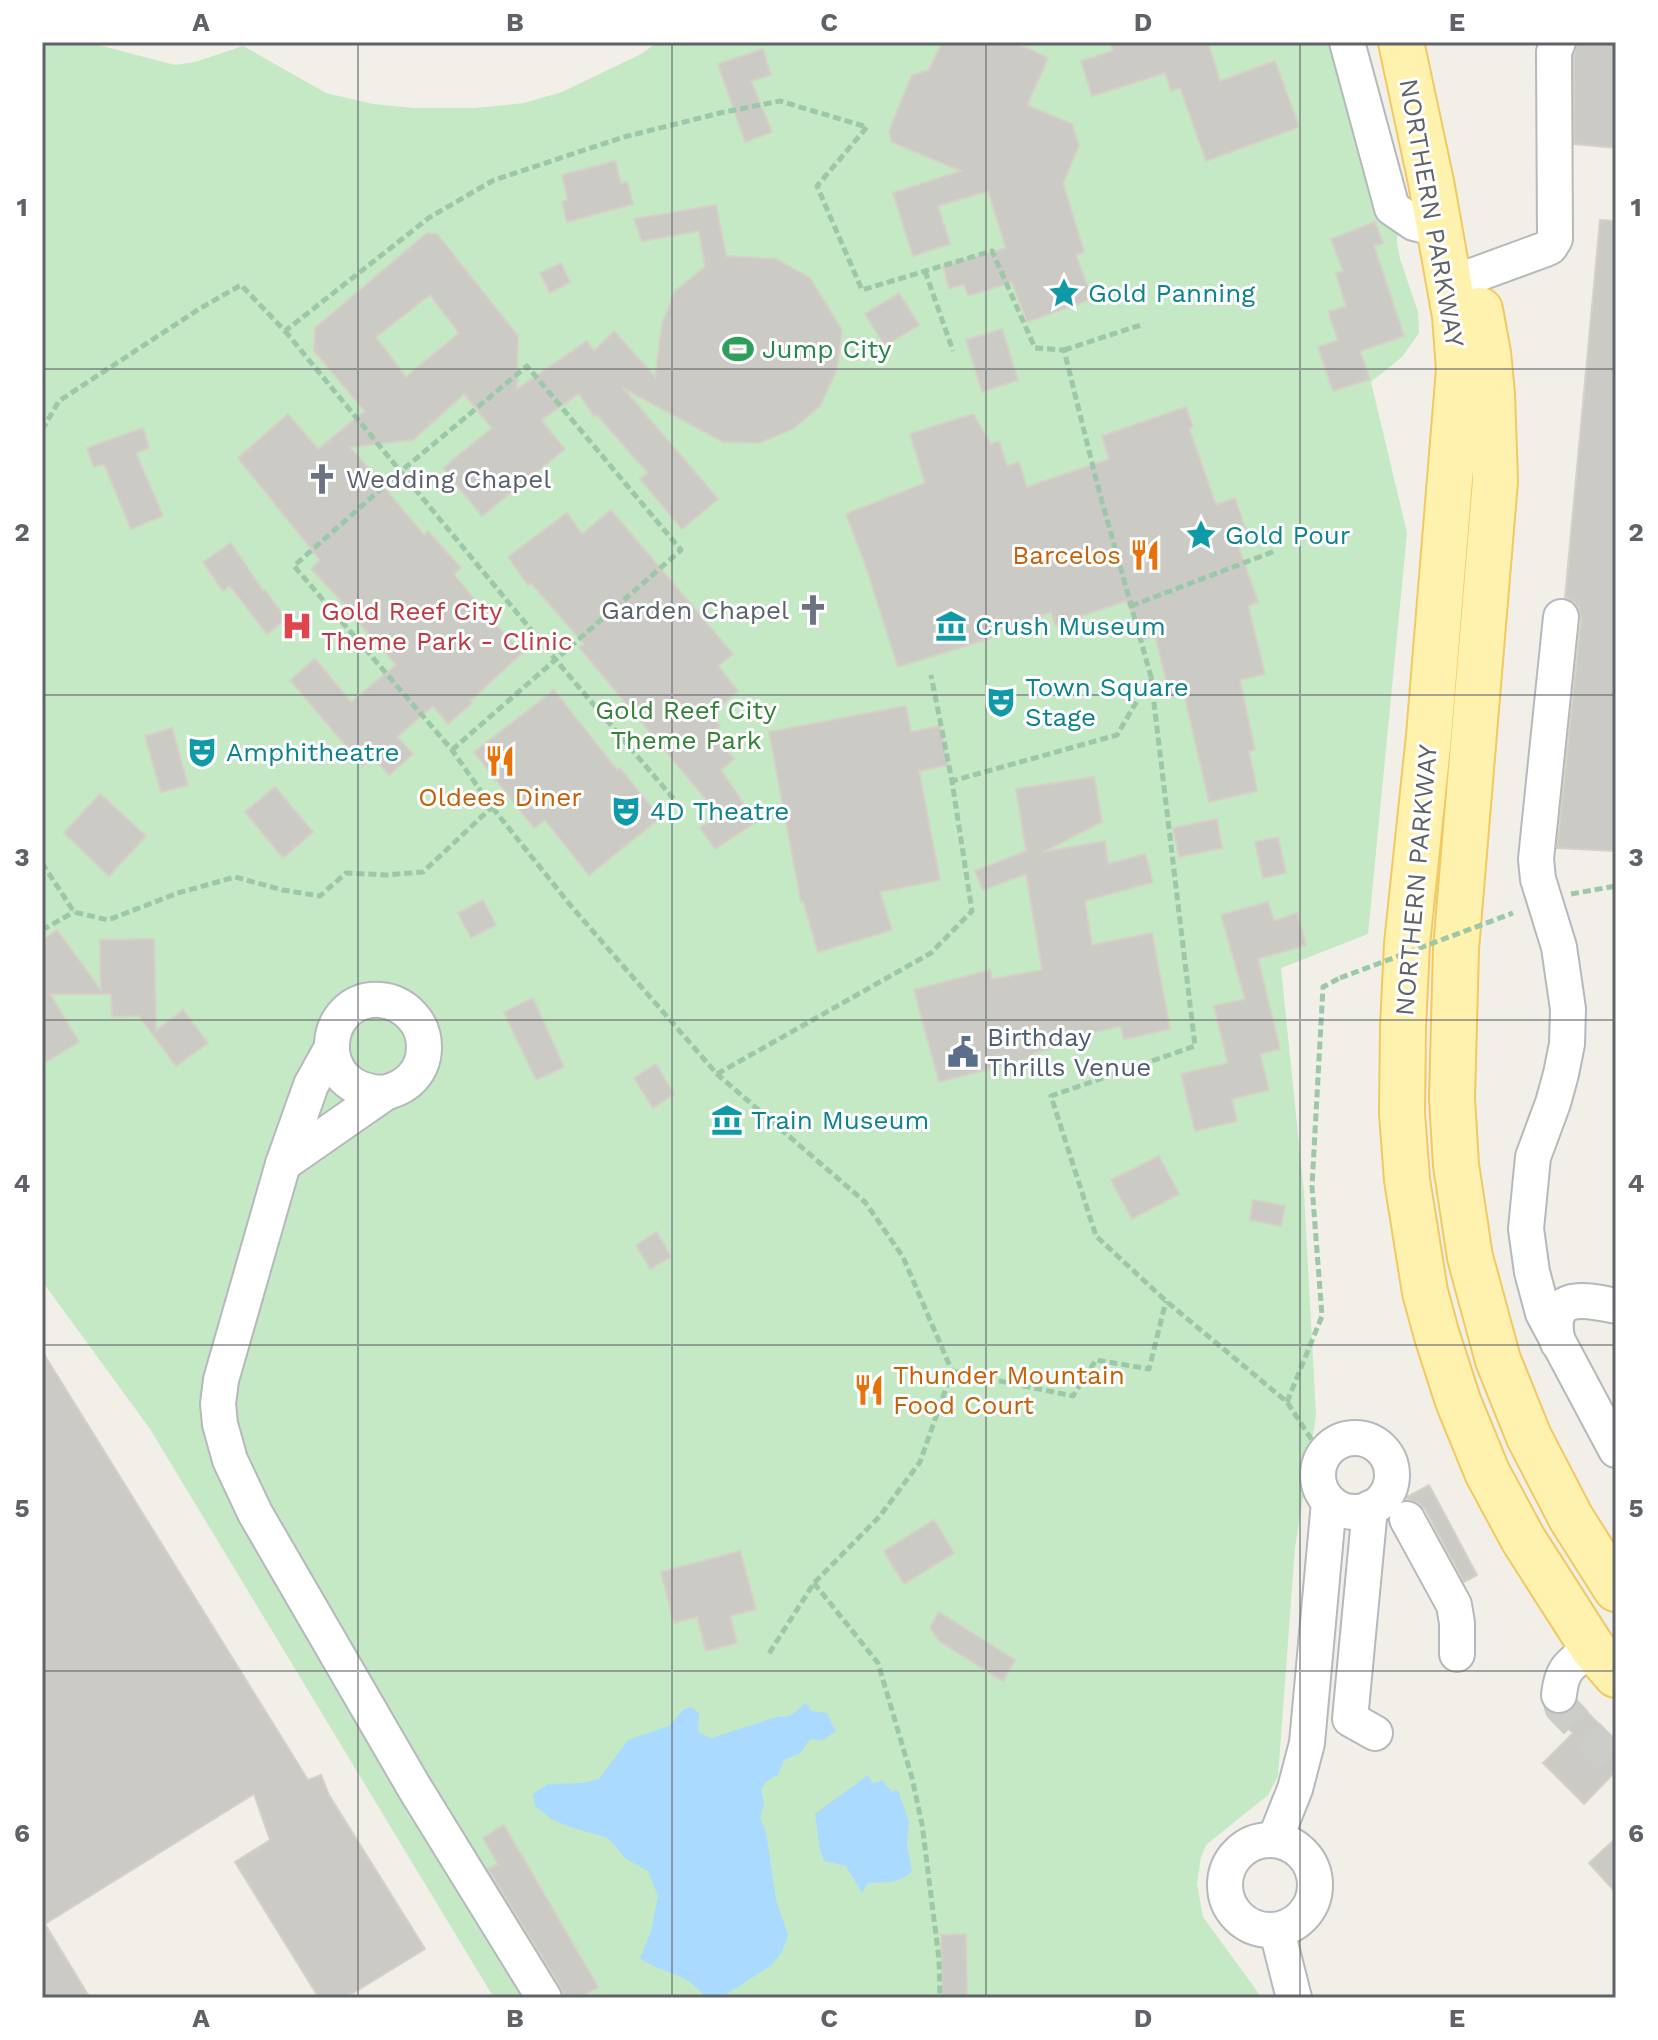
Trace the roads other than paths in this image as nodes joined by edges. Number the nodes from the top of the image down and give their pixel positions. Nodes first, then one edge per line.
1 (1347, 42) edge
2 (1401, 42) edge
3 (1423, 42) edge
4 (1558, 42) edge
5 (1438, 229) junction
6 (1460, 279) junction
7 (1561, 617) dead end
8 (331, 1049) junction
9 (385, 1093) junction
10 (283, 1164) junction
11 (1616, 1306) edge
12 (1558, 1343) junction
13 (1616, 1450) edge
14 (1329, 1502) junction
15 (1370, 1508) junction
16 (1407, 1519) dead end
17 (1616, 1589) edge
18 (1457, 1654) dead end
19 (1604, 1661) edge
20 (1559, 1695) dead end
21 (1307, 1743) junction
22 (1275, 1839) junction
23 (1277, 1931) junction
24 (544, 1998) edge
25 (1294, 1998) edge

1 - 5 lane
2 - 5 main road, NORTHERN PARKWAY
3 - 6 main road, NORTHERN PARKWAY
4 - 6 lane
5 - 6 main road, NORTHERN PARKWAY
6 - 17 main road, NORTHERN PARKWAY
6 - 19 main road, NORTHERN PARKWAY
7 - 12 lane
8 - 9 lane
8 - 9 lane
8 - 10 lane
9 - 10 lane
10 - 24 lane
11 - 12 lane
12 - 13 lane
14 - 15 lane
14 - 15 lane
14 - 21 lane
15 - 21 lane
16 - 18 lane
19 - 20 lane
21 - 22 lane
22 - 23 lane
22 - 23 lane
23 - 25 lane

